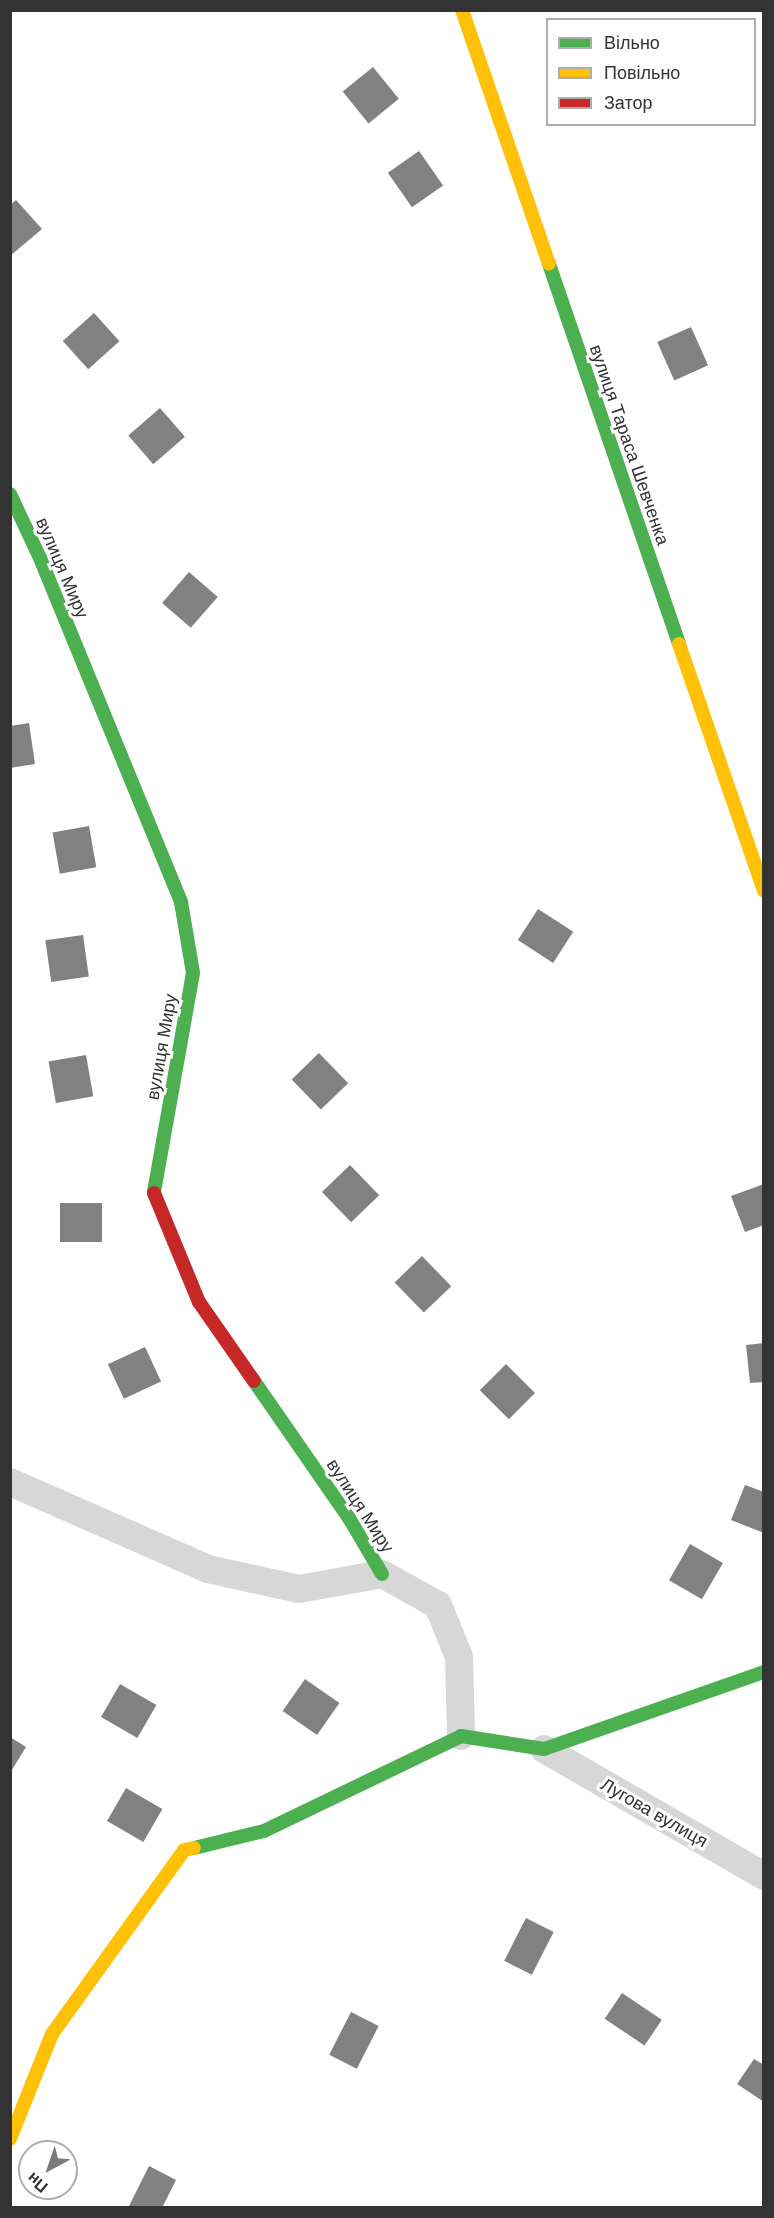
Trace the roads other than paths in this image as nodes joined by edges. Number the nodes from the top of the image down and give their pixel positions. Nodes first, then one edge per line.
1 (462, 10) edge
2 (10, 494) edge
3 (764, 891) edge
4 (10, 1482) edge
5 (382, 1574) junction
6 (764, 1672) edge
7 (461, 1736) junction
8 (544, 1749) junction
9 (764, 1876) edge
10 (10, 2139) edge

1 - 3 street, вулиця Тараса Шевченка
2 - 5 street, вулиця Миру
4 - 5 street
5 - 7 street
6 - 8 street
7 - 8 street
7 - 10 street
8 - 9 street, Лугова вулиця

